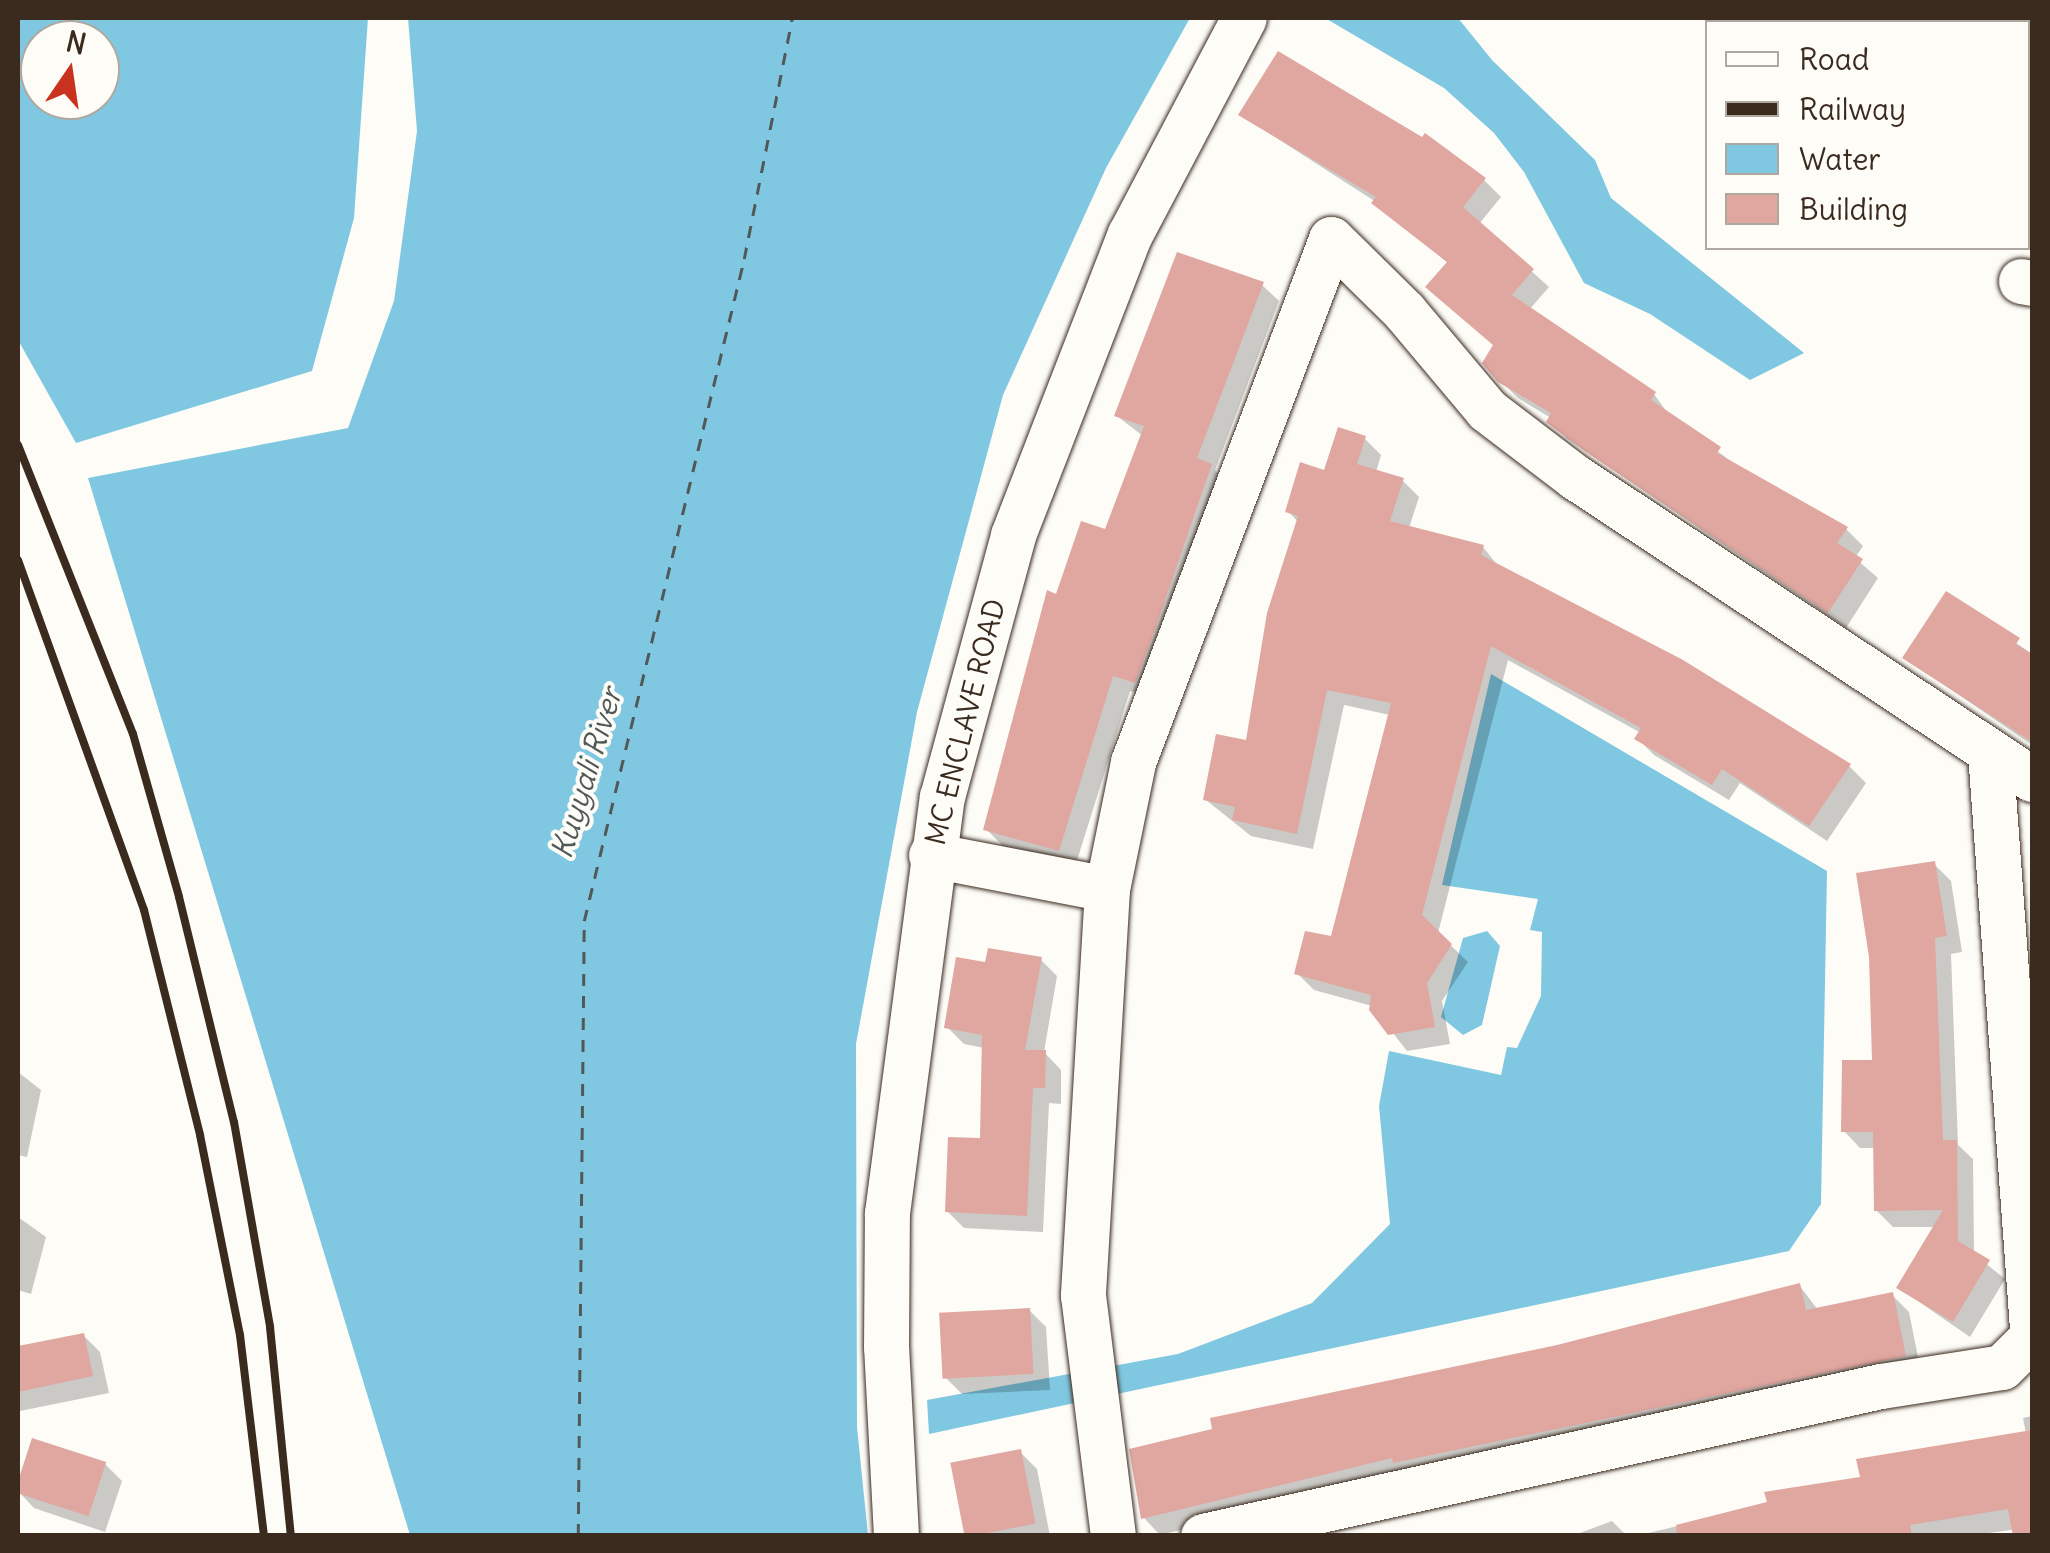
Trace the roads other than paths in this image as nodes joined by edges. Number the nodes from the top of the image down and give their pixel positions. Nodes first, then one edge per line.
1 (1244, 18) edge
2 (1990, 752) junction
3 (2032, 778) edge
4 (931, 856) junction
5 (1107, 889) junction
6 (2032, 1328) edge
7 (2032, 1337) edge
8 (896, 1536) edge
9 (1113, 1536) edge
10 (1204, 1536) edge

1 - 4 street, MC ENCLAVE ROAD
2 - 3 street
2 - 5 street
2 - 6 street
4 - 5 street
4 - 8 street, MC ENCLAVE ROAD
5 - 9 street
7 - 10 street

